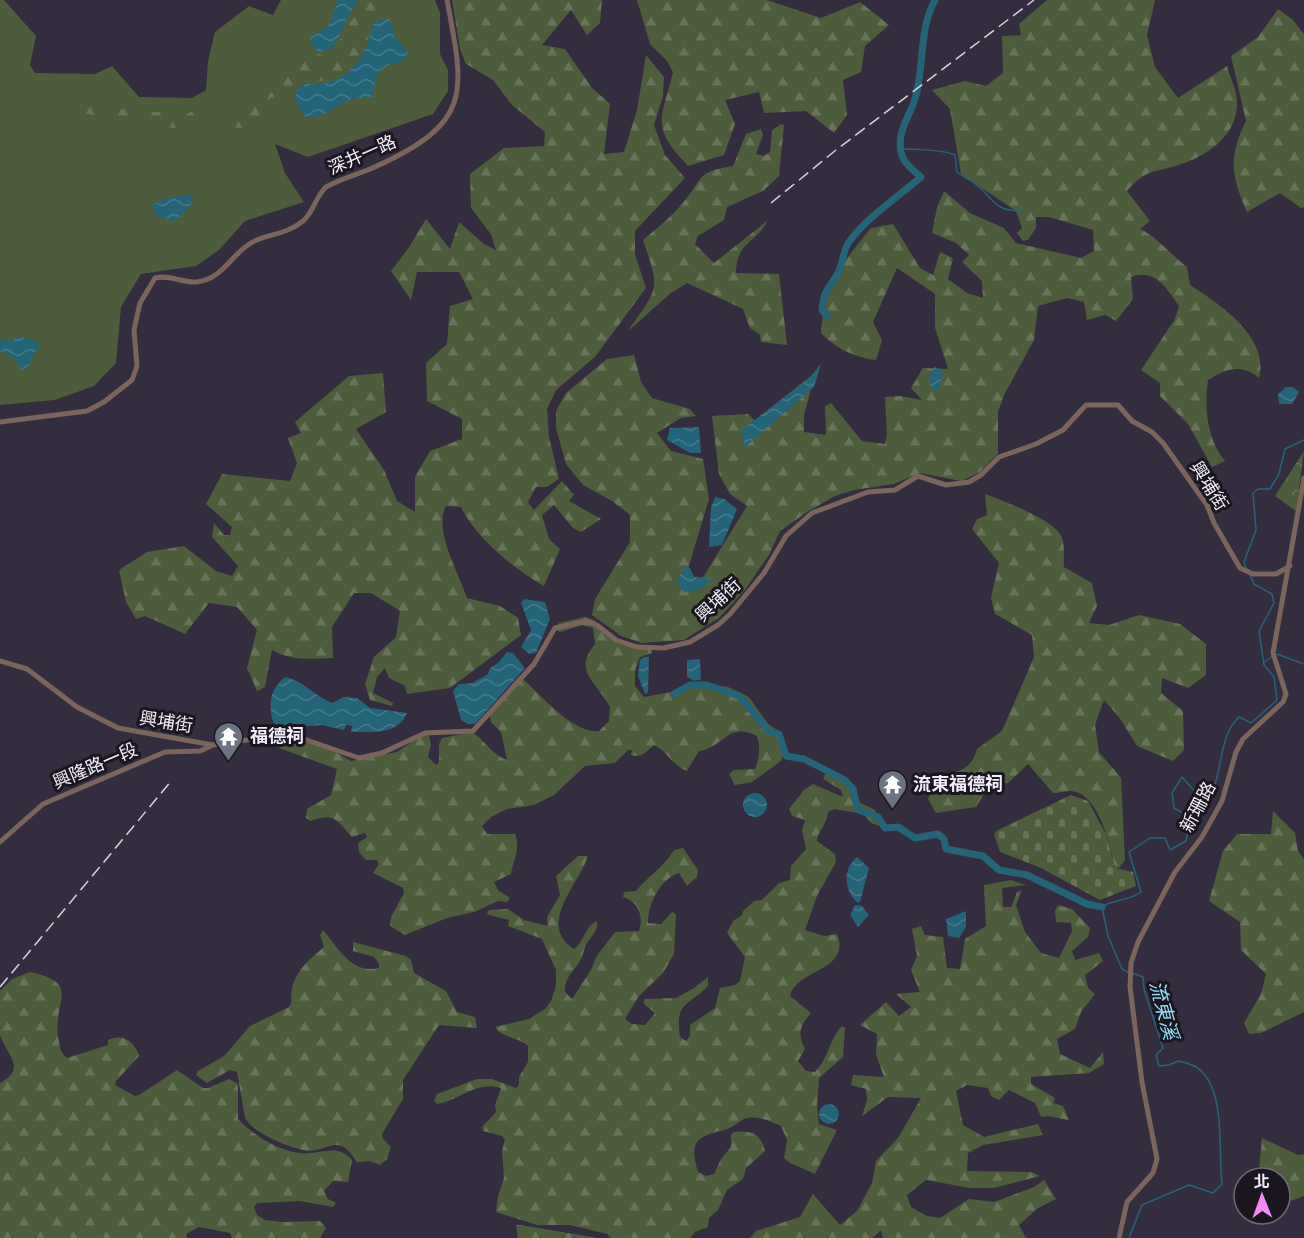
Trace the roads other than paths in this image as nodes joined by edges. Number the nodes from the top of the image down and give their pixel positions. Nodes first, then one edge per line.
1 (447, 0) edge
2 (0, 422) edge
3 (1304, 478) edge
4 (1290, 566) junction
5 (0, 661) edge
6 (195, 742) junction
7 (213, 745) junction
8 (196, 751) junction
9 (0, 842) edge
10 (1119, 1238) edge

1 - 2 street, 深井一路
3 - 4 street
4 - 7 street, 興埔街
4 - 10 street, 新珊路
5 - 6 street, 興埔街
6 - 7 street, 興埔街
6 - 8 street
7 - 8 street, 興隆路一段
8 - 9 street, 興隆路一段

